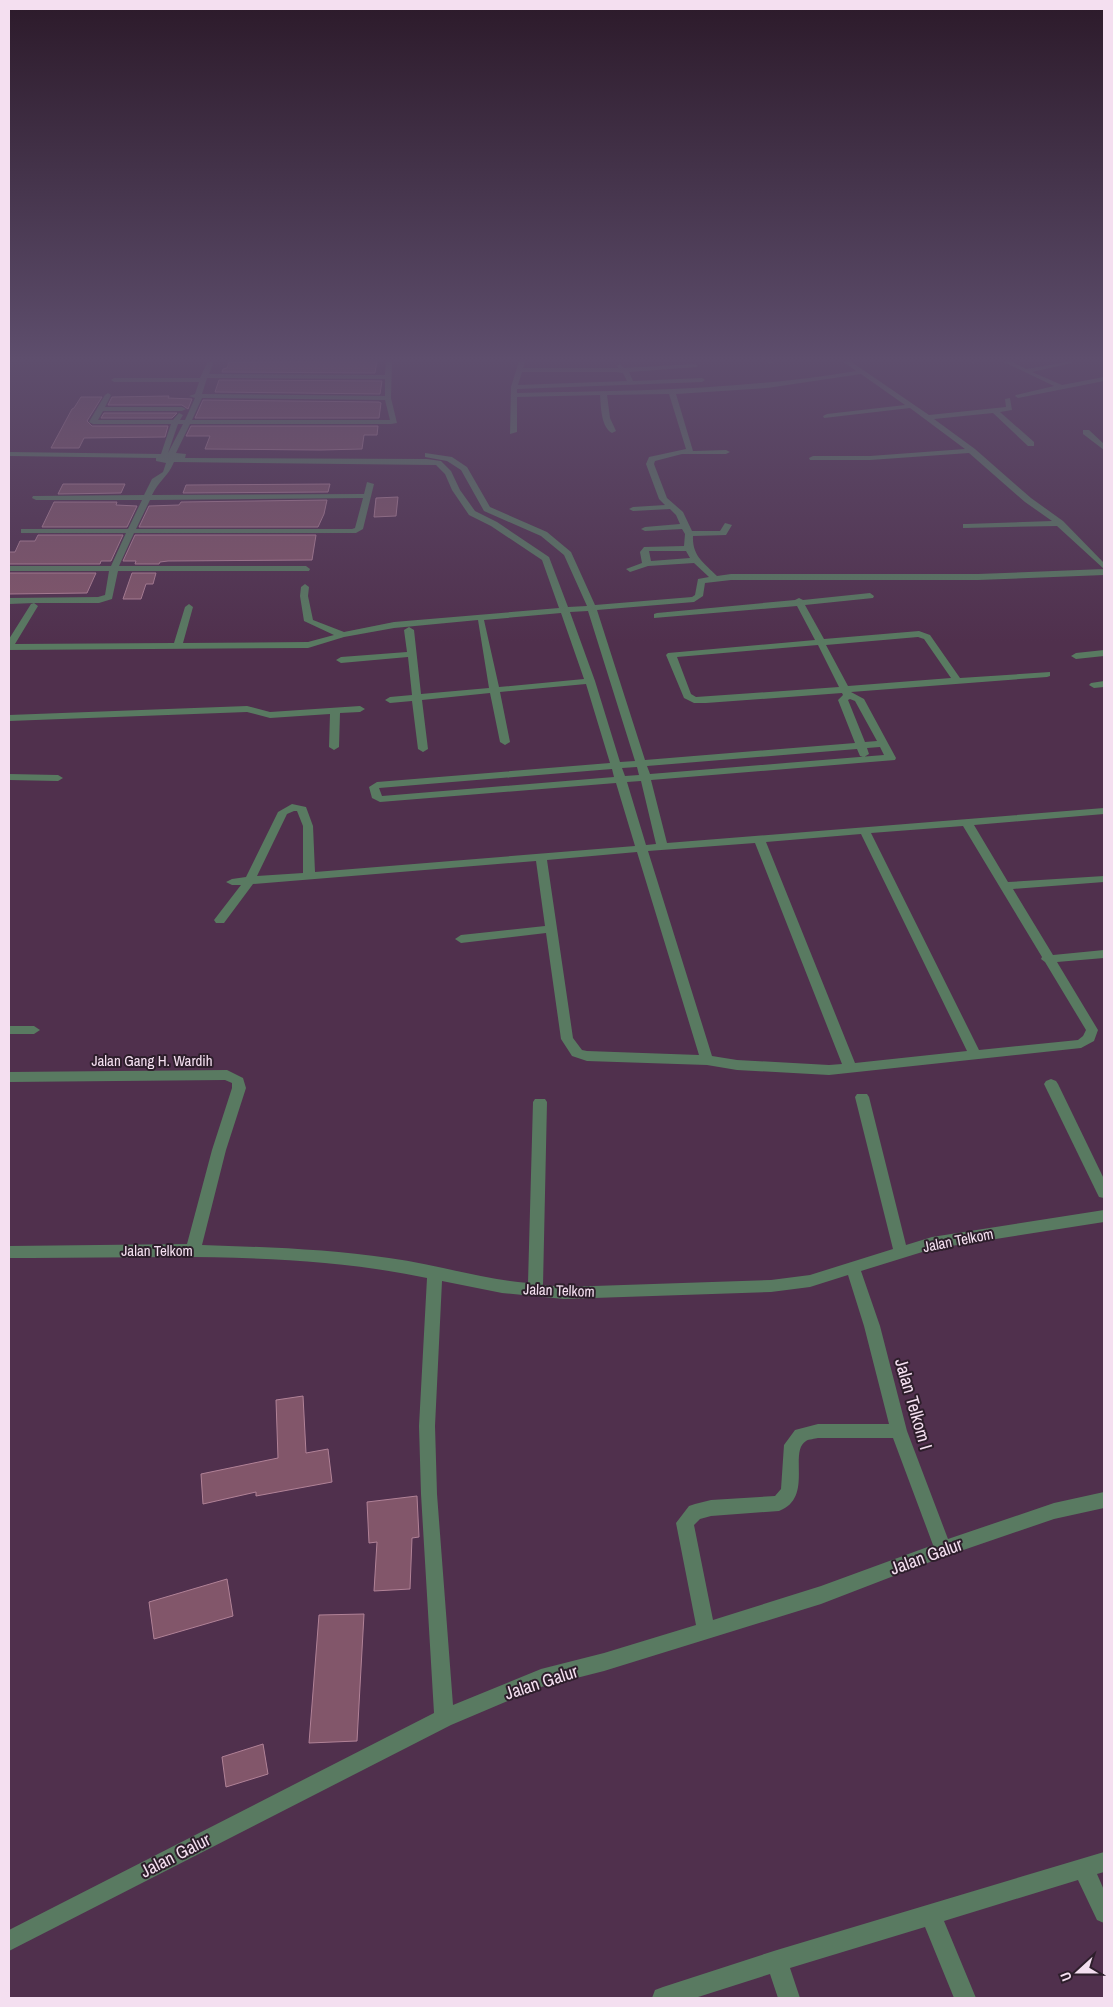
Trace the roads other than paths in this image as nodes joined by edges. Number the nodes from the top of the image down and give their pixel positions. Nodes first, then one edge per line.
1 (35, 455) edge
2 (168, 455) edge
3 (169, 455) edge
4 (675, 455) edge
5 (919, 455) edge
6 (976, 455) edge
7 (167, 458) junction
8 (813, 458) dead end
9 (9, 462) edge
10 (370, 484) dead end
11 (367, 496) junction
12 (147, 497) junction
13 (36, 498) dead end
14 (672, 507) junction
15 (487, 509) junction
16 (633, 509) dead end
17 (472, 513) junction
18 (1060, 523) junction
19 (728, 525) dead end
20 (684, 526) junction
21 (966, 526) dead end
22 (645, 529) dead end
23 (24, 531) dead end
24 (132, 531) junction
25 (689, 534) junction
26 (688, 548) junction
27 (696, 560) junction
28 (647, 564) junction
29 (1104, 566) edge
30 (9, 568) edge
31 (114, 568) junction
32 (306, 569) dead end
33 (630, 569) dead end
34 (1104, 572) edge
35 (715, 578) junction
36 (305, 586) dead end
37 (870, 596) dead end
38 (9, 601) edge
39 (799, 601) junction
40 (34, 606) dead end
41 (188, 607) dead end
42 (592, 608) junction
43 (565, 611) junction
44 (657, 616) dead end
45 (481, 622) dead end
46 (409, 630) dead end
47 (343, 634) junction
48 (822, 642) junction
49 (9, 646) edge
50 (178, 646) junction
51 (412, 654) junction
52 (1104, 654) edge
53 (1076, 656) dead end
54 (341, 660) dead end
55 (1047, 674) dead end
56 (590, 681) junction
57 (956, 681) junction
58 (494, 690) junction
59 (847, 692) junction
60 (417, 697) junction
61 (390, 700) dead end
62 (360, 710) dead end
63 (335, 711) junction
64 (9, 718) edge
65 (877, 733) junction
66 (856, 734) junction
67 (504, 742) dead end
68 (883, 744) junction
69 (860, 746) junction
70 (334, 747) dead end
71 (423, 749) dead end
72 (866, 760) junction
73 (639, 762) junction
74 (617, 765) junction
75 (645, 776) junction
76 (9, 778) edge
77 (58, 778) dead end
78 (619, 779) junction
79 (1104, 811) edge
80 (967, 823) junction
81 (865, 832) junction
82 (760, 840) junction
83 (662, 846) junction
84 (642, 847) junction
85 (542, 858) junction
86 (310, 876) junction
87 (1104, 879) edge
88 (250, 880) junction
89 (232, 882) dead end
90 (1004, 886) junction
91 (220, 920) dead end
92 (551, 930) junction
93 (461, 940) dead end
94 (1104, 954) edge
95 (1047, 959) junction
96 (9, 1030) edge
97 (34, 1030) dead end
98 (976, 1056) junction
99 (707, 1060) junction
100 (851, 1068) junction
101 (9, 1077) edge
102 (1051, 1084) dead end
103 (862, 1097) dead end
104 (540, 1102) dead end
105 (1104, 1193) edge
106 (1104, 1216) edge
107 (192, 1250) junction
108 (9, 1252) edge
109 (901, 1253) junction
110 (853, 1268) junction
111 (435, 1273) junction
112 (535, 1290) junction
113 (899, 1431) junction
114 (1104, 1500) edge
115 (943, 1549) junction
116 (706, 1631) junction
117 (444, 1718) junction
118 (1104, 1862) edge
119 (1084, 1870) junction
120 (1104, 1913) edge
121 (931, 1915) junction
122 (9, 1941) edge
123 (777, 1961) junction
124 (663, 1998) edge
125 (789, 1998) edge
126 (965, 1998) edge

1 - 7 street
2 - 7 street
3 - 7 street
4 - 14 street
5 - 8 street
6 - 18 street
7 - 9 street
7 - 12 street
7 - 15 street
7 - 17 street
10 - 11 street
11 - 12 street
11 - 24 street
12 - 13 street
12 - 24 street
14 - 16 street
14 - 20 street
15 - 17 street
15 - 42 street
17 - 43 street
18 - 21 street
18 - 29 street
19 - 25 street
20 - 22 street
20 - 25 street
23 - 24 street
24 - 31 street
25 - 26 street
26 - 27 street
26 - 28 street
27 - 28 street
27 - 35 street
28 - 33 street
30 - 31 street
31 - 32 street
31 - 38 street
34 - 35 street
35 - 42 street
36 - 47 street
37 - 39 street
39 - 44 street
39 - 48 street
40 - 49 street
41 - 50 street
42 - 43 street
42 - 73 street
43 - 47 street
43 - 56 street
45 - 58 street
46 - 51 street
47 - 50 street
48 - 57 street
48 - 59 street
48 - 59 street
49 - 50 street
51 - 54 street
51 - 60 street
52 - 53 street
55 - 57 street
56 - 58 street
56 - 74 street
57 - 59 street
58 - 60 street
58 - 67 street
59 - 65 street
59 - 66 street
60 - 61 street
60 - 71 street
62 - 63 street
63 - 64 street
63 - 70 street
65 - 66 street
65 - 68 street
66 - 69 street
68 - 69 street
68 - 72 street
69 - 72 street
69 - 73 street
72 - 75 street
73 - 74 street
73 - 75 street
74 - 78 street
74 - 78 street
75 - 78 street
75 - 83 street
76 - 77 street
78 - 84 street
79 - 80 street
80 - 81 street
80 - 90 street
81 - 82 street
81 - 98 street
82 - 83 street
82 - 100 street
83 - 84 street
84 - 85 street
84 - 99 street
85 - 86 street
85 - 92 street
86 - 88 street
86 - 88 street
87 - 90 street
88 - 89 street
88 - 91 street
90 - 95 street
92 - 93 street
92 - 99 street
94 - 95 street
95 - 98 street
96 - 97 street
98 - 100 street
99 - 100 street
101 - 107 street, Jalan Gang H. Wardih
102 - 105 street
103 - 109 street
104 - 112 street
106 - 109 street, Jalan Telkom
107 - 108 street, Jalan Telkom
107 - 111 street, Jalan Telkom
109 - 110 street, Jalan Telkom
110 - 112 street, Jalan Telkom
110 - 113 street, Jalan Telkom I
111 - 112 street, Jalan Telkom
111 - 117 street
113 - 115 street, Jalan Telkom I
113 - 116 street
114 - 115 street, Jalan Galur
115 - 116 street, Jalan Galur
116 - 117 street, Jalan Galur
117 - 122 street, Jalan Galur
118 - 119 street
119 - 120 street
119 - 121 street
121 - 123 street
121 - 126 street
123 - 124 street
123 - 125 street

